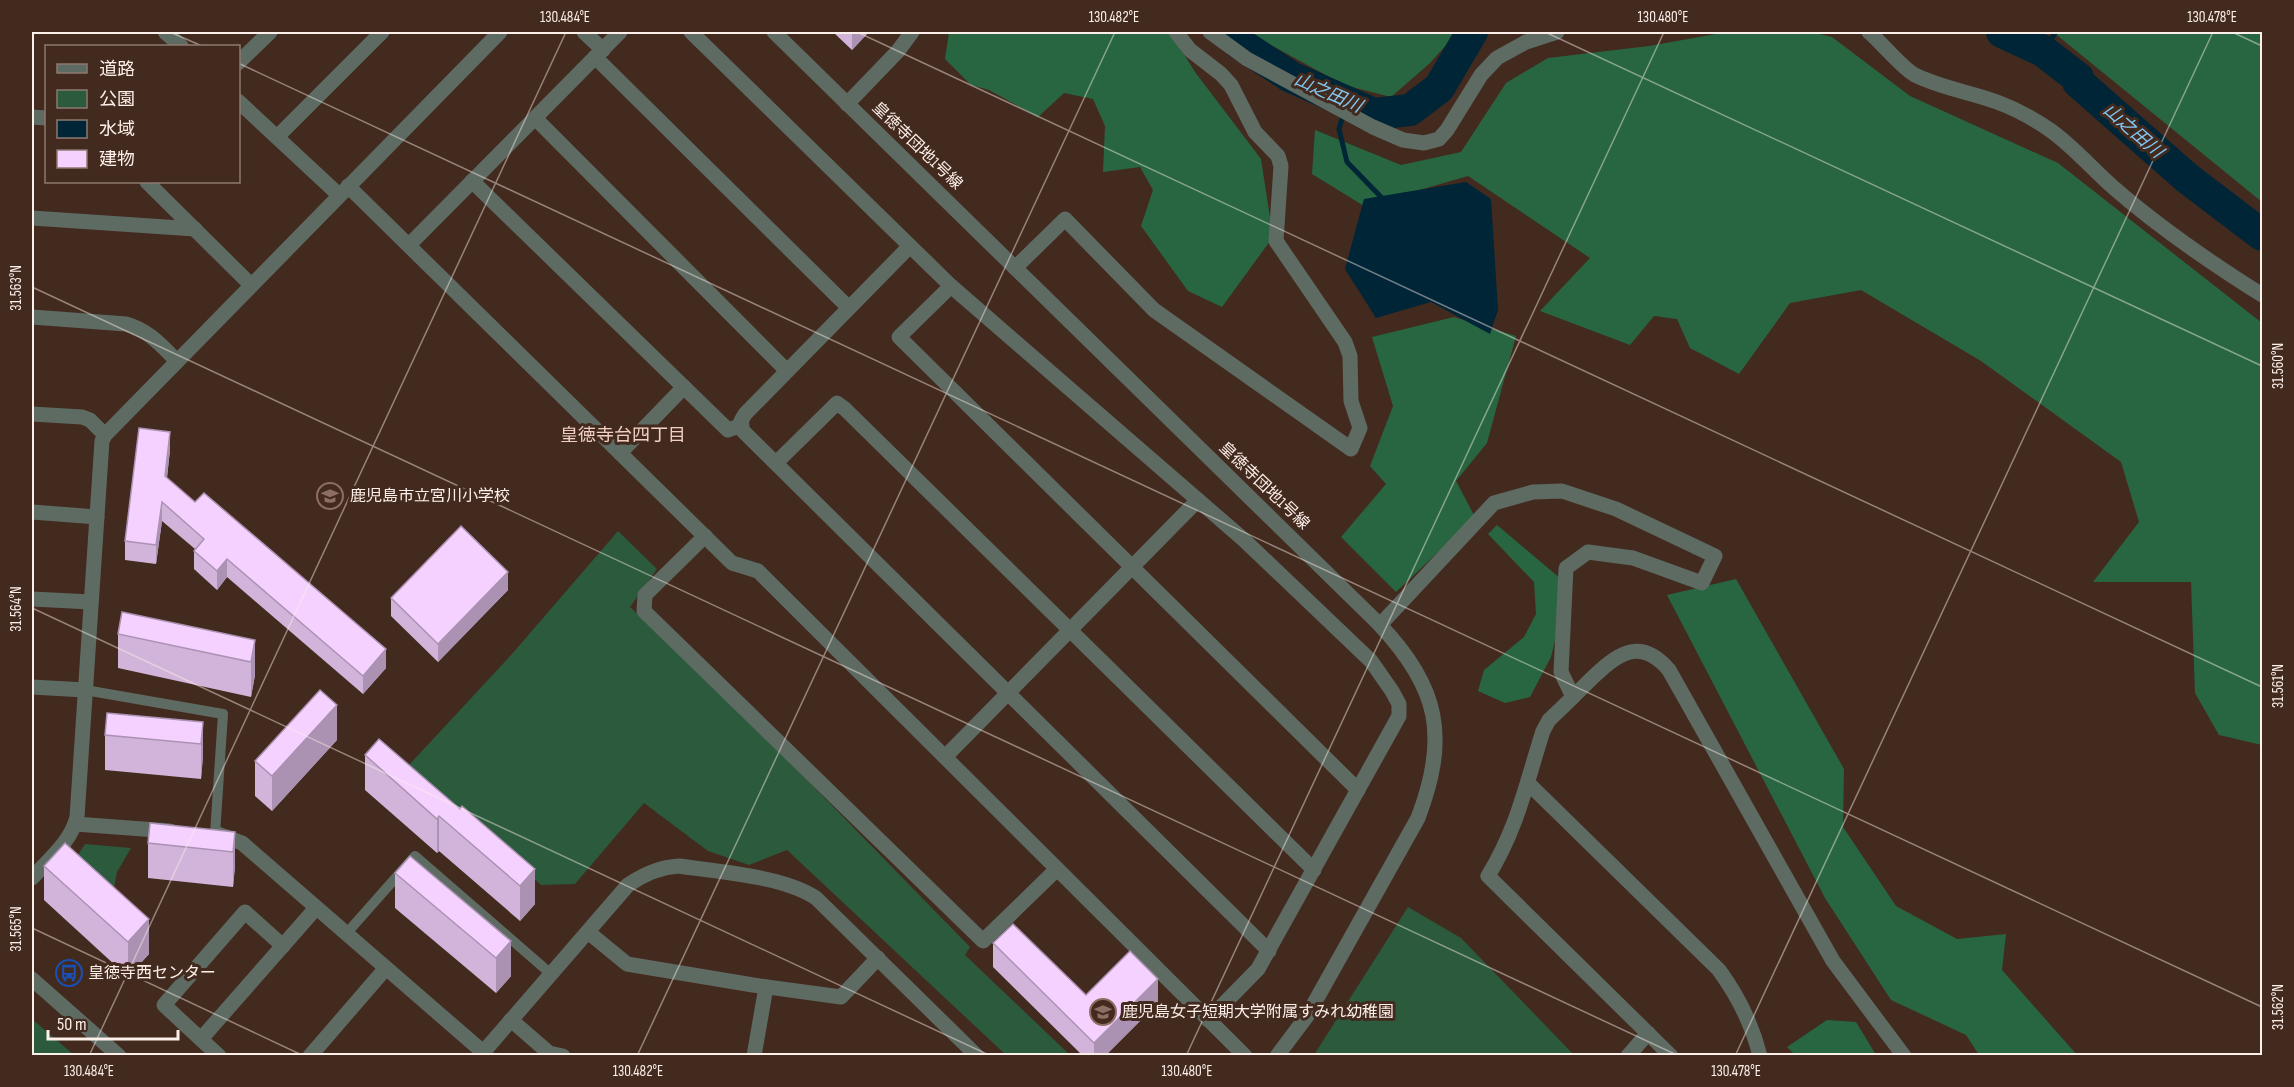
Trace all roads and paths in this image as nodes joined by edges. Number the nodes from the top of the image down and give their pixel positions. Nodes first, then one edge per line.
1 (165, 32) edge
2 (270, 32) edge
3 (382, 32) edge
4 (500, 32) edge
5 (584, 32) edge
6 (620, 32) edge
7 (691, 32) edge
8 (774, 32) edge
9 (912, 32) edge
10 (1176, 32) edge
11 (1210, 32) edge
12 (1557, 32) edge
13 (1869, 32) edge
14 (180, 45) edge
15 (599, 53) junction
16 (240, 61) edge
17 (240, 103) edge
18 (847, 104) junction
19 (535, 118) junction
20 (277, 137) junction
21 (472, 181) junction
22 (148, 183) edge
23 (343, 191) junction
24 (32, 218) edge
25 (195, 229) junction
26 (409, 245) junction
27 (910, 246) junction
28 (1015, 268) junction
29 (251, 285) junction
30 (951, 286) junction
31 (2262, 295) edge
32 (849, 308) junction
33 (32, 317) edge
34 (177, 361) junction
35 (787, 371) junction
36 (684, 387) junction
37 (32, 414) edge
38 (741, 425) junction
39 (105, 435) junction
40 (620, 453) junction
41 (776, 463) junction
42 (1198, 500) junction
43 (32, 512) edge
44 (97, 517) junction
45 (705, 536) junction
46 (1132, 567) junction
47 (32, 599) edge
48 (91, 602) junction
49 (1380, 625) junction
50 (1070, 630) junction
51 (32, 687) edge
52 (85, 690) junction
53 (1008, 693) junction
54 (1573, 697) junction
55 (945, 757) junction
56 (1529, 784) junction
57 (1358, 790) junction
58 (75, 824) junction
59 (180, 832) edge
60 (209, 834) joint
61 (1057, 869) junction
62 (1314, 870) junction
63 (32, 878) edge
64 (316, 908) junction
65 (588, 932) junction
66 (346, 934) junction
67 (283, 946) junction
68 (1269, 951) junction
69 (878, 958) junction
70 (386, 968) junction
71 (551, 974) junction
72 (32, 979) edge
73 (766, 987) junction
74 (511, 1020) junction
75 (1209, 1020) junction
76 (1648, 1033) junction
77 (201, 1039) junction
78 (481, 1054) edge
79 (119, 1056) edge
80 (219, 1056) edge
81 (310, 1056) edge
82 (563, 1056) edge
83 (754, 1056) edge
84 (977, 1056) edge
85 (1245, 1056) edge
86 (1277, 1056) edge
87 (1628, 1056) edge
88 (1671, 1056) edge
89 (1760, 1056) edge
90 (1904, 1056) edge

1 - 14 street
2 - 16 street
3 - 20 street
4 - 23 street
5 - 15 street
6 - 15 street
7 - 27 street
8 - 18 street, 皇徳寺団地1号線
9 - 18 street
10 - 28 street
11 - 12 street
13 - 31 street
15 - 19 street
15 - 32 street
17 - 20 street
18 - 28 street, 皇徳寺団地1号線
19 - 21 street
19 - 35 street
20 - 23 street
21 - 26 street
21 - 36 street
22 - 25 street
23 - 26 street
23 - 29 street
24 - 25 street
25 - 29 street
26 - 40 street
27 - 30 street
27 - 32 street
28 - 49 street, 皇徳寺団地1号線
29 - 34 street
30 - 42 street
30 - 46 street
32 - 35 street
33 - 34 street
34 - 39 street
35 - 38 street
36 - 38 street
36 - 40 street
37 - 39 street
38 - 41 street
39 - 44 street
40 - 45 street
41 - 50 street
41 - 53 street
42 - 46 street
42 - 57 street
43 - 44 street
44 - 48 street
45 - 55 street
45 - 61 street
46 - 50 street
46 - 57 street
47 - 48 street
48 - 52 street
49 - 54 street
49 - 86 street, 皇徳寺団地1号線
50 - 53 street
50 - 62 street
51 - 52 street
52 - 58 street
52 - 60 lane
53 - 55 street
53 - 68 street
54 - 56 street
54 - 90 street
55 - 61 street
56 - 76 street
56 - 89 street
57 - 62 street
58 - 59 street
58 - 63 street
60 - 64 street
61 - 75 street
62 - 68 street
64 - 66 street
64 - 67 street
65 - 69 street
65 - 71 street
65 - 73 street
66 - 70 street
66 - 71 lane
67 - 77 street
67 - 77 street
68 - 75 street
69 - 73 street
69 - 84 street
70 - 78 street
70 - 81 street
71 - 74 street
72 - 79 street
73 - 83 street
74 - 78 street
74 - 82 street
75 - 85 street
76 - 87 street
76 - 88 street
77 - 80 street

